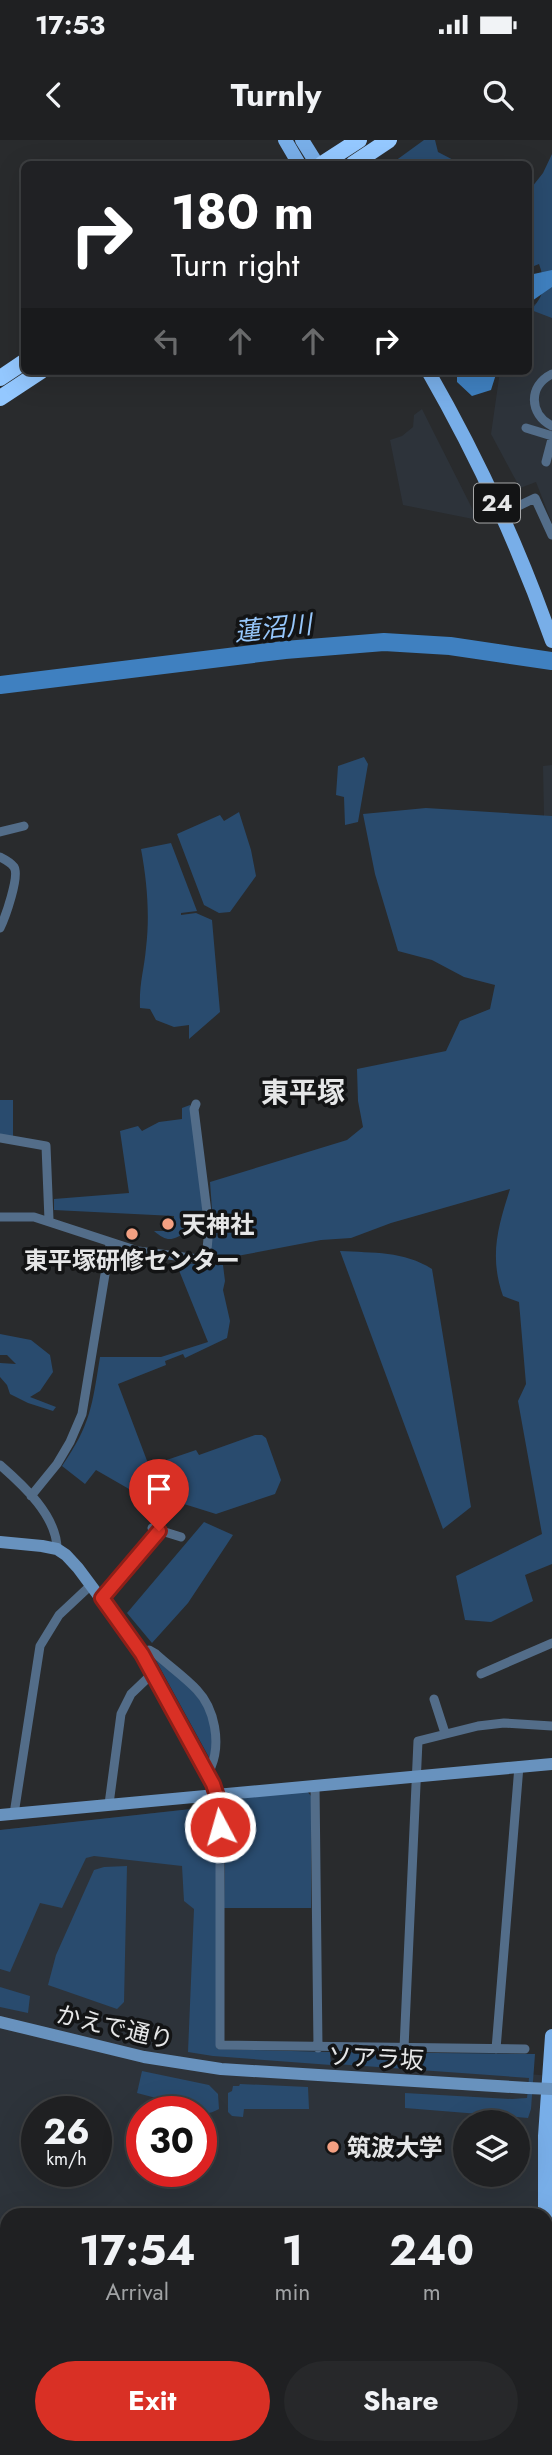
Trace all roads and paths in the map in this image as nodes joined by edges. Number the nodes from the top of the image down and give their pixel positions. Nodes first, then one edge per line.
1 (285, 140) edge
2 (302, 140) edge
3 (359, 140) edge
4 (389, 140) edge
5 (297, 161) edge
6 (317, 161) edge
7 (324, 161) edge
8 (358, 161) edge
9 (21, 364) edge
10 (552, 374) edge
11 (35, 375) edge
12 (430, 375) edge
13 (0, 378) edge
14 (0, 398) edge
15 (526, 428) dead end
16 (551, 433) edge
17 (546, 462) dead end
18 (502, 514) junction
19 (552, 535) edge
20 (552, 641) edge
21 (24, 826) dead end
22 (0, 832) edge
23 (0, 856) edge
24 (0, 928) edge
25 (196, 1104) dead end
26 (0, 1138) edge
27 (0, 1217) edge
28 (49, 1220) junction
29 (110, 1244) junction
30 (0, 1465) edge
31 (31, 1496) junction
32 (181, 1537) dead end
33 (0, 1542) edge
34 (57, 1549) junction
35 (91, 1585) junction
36 (102, 1598) junction
37 (552, 1643) edge
38 (142, 1654) junction
39 (153, 1673) junction
40 (481, 1674) dead end
41 (434, 1699) dead end
42 (552, 1726) edge
43 (445, 1733) junction
44 (552, 1764) edge
45 (519, 1766) junction
46 (206, 1770) junction
47 (416, 1776) junction
48 (315, 1785) junction
49 (217, 1794) junction
50 (109, 1804) junction
51 (14, 1814) junction
52 (0, 1815) edge
53 (0, 2022) edge
54 (552, 2036) edge
55 (318, 2048) junction
56 (404, 2048) junction
57 (496, 2049) junction
58 (526, 2049) dead end
59 (221, 2069) joint
60 (552, 2089) edge
61 (545, 2208) edge

1 - 5 main road
2 - 6 main road
3 - 7 highway
4 - 8 highway
9 - 13 highway
10 - 16 street
11 - 14 highway
12 - 18 main road, 24
15 - 16 street
16 - 17 street
18 - 19 street
18 - 20 main road, 24
21 - 22 street
23 - 24 street
25 - 29 street
26 - 28 street
27 - 28 street
28 - 29 street
29 - 31 street
30 - 31 street
31 - 34 street
32 - 36 street
33 - 34 street
34 - 35 street
35 - 36 street
35 - 51 street
36 - 38 street
37 - 40 street
38 - 39 street
38 - 46 street
39 - 46 street
39 - 50 street
41 - 43 street
42 - 43 street
43 - 47 street
44 - 45 street
45 - 47 street
45 - 57 street
46 - 49 street
47 - 48 street
47 - 56 street
48 - 49 street
48 - 55 street
49 - 50 street
49 - 55 street
50 - 51 street
51 - 52 street
53 - 59 street, かえで通り
54 - 61 main road
55 - 56 street
56 - 57 street
57 - 58 street
59 - 60 street, ソアラ坂, bridge

